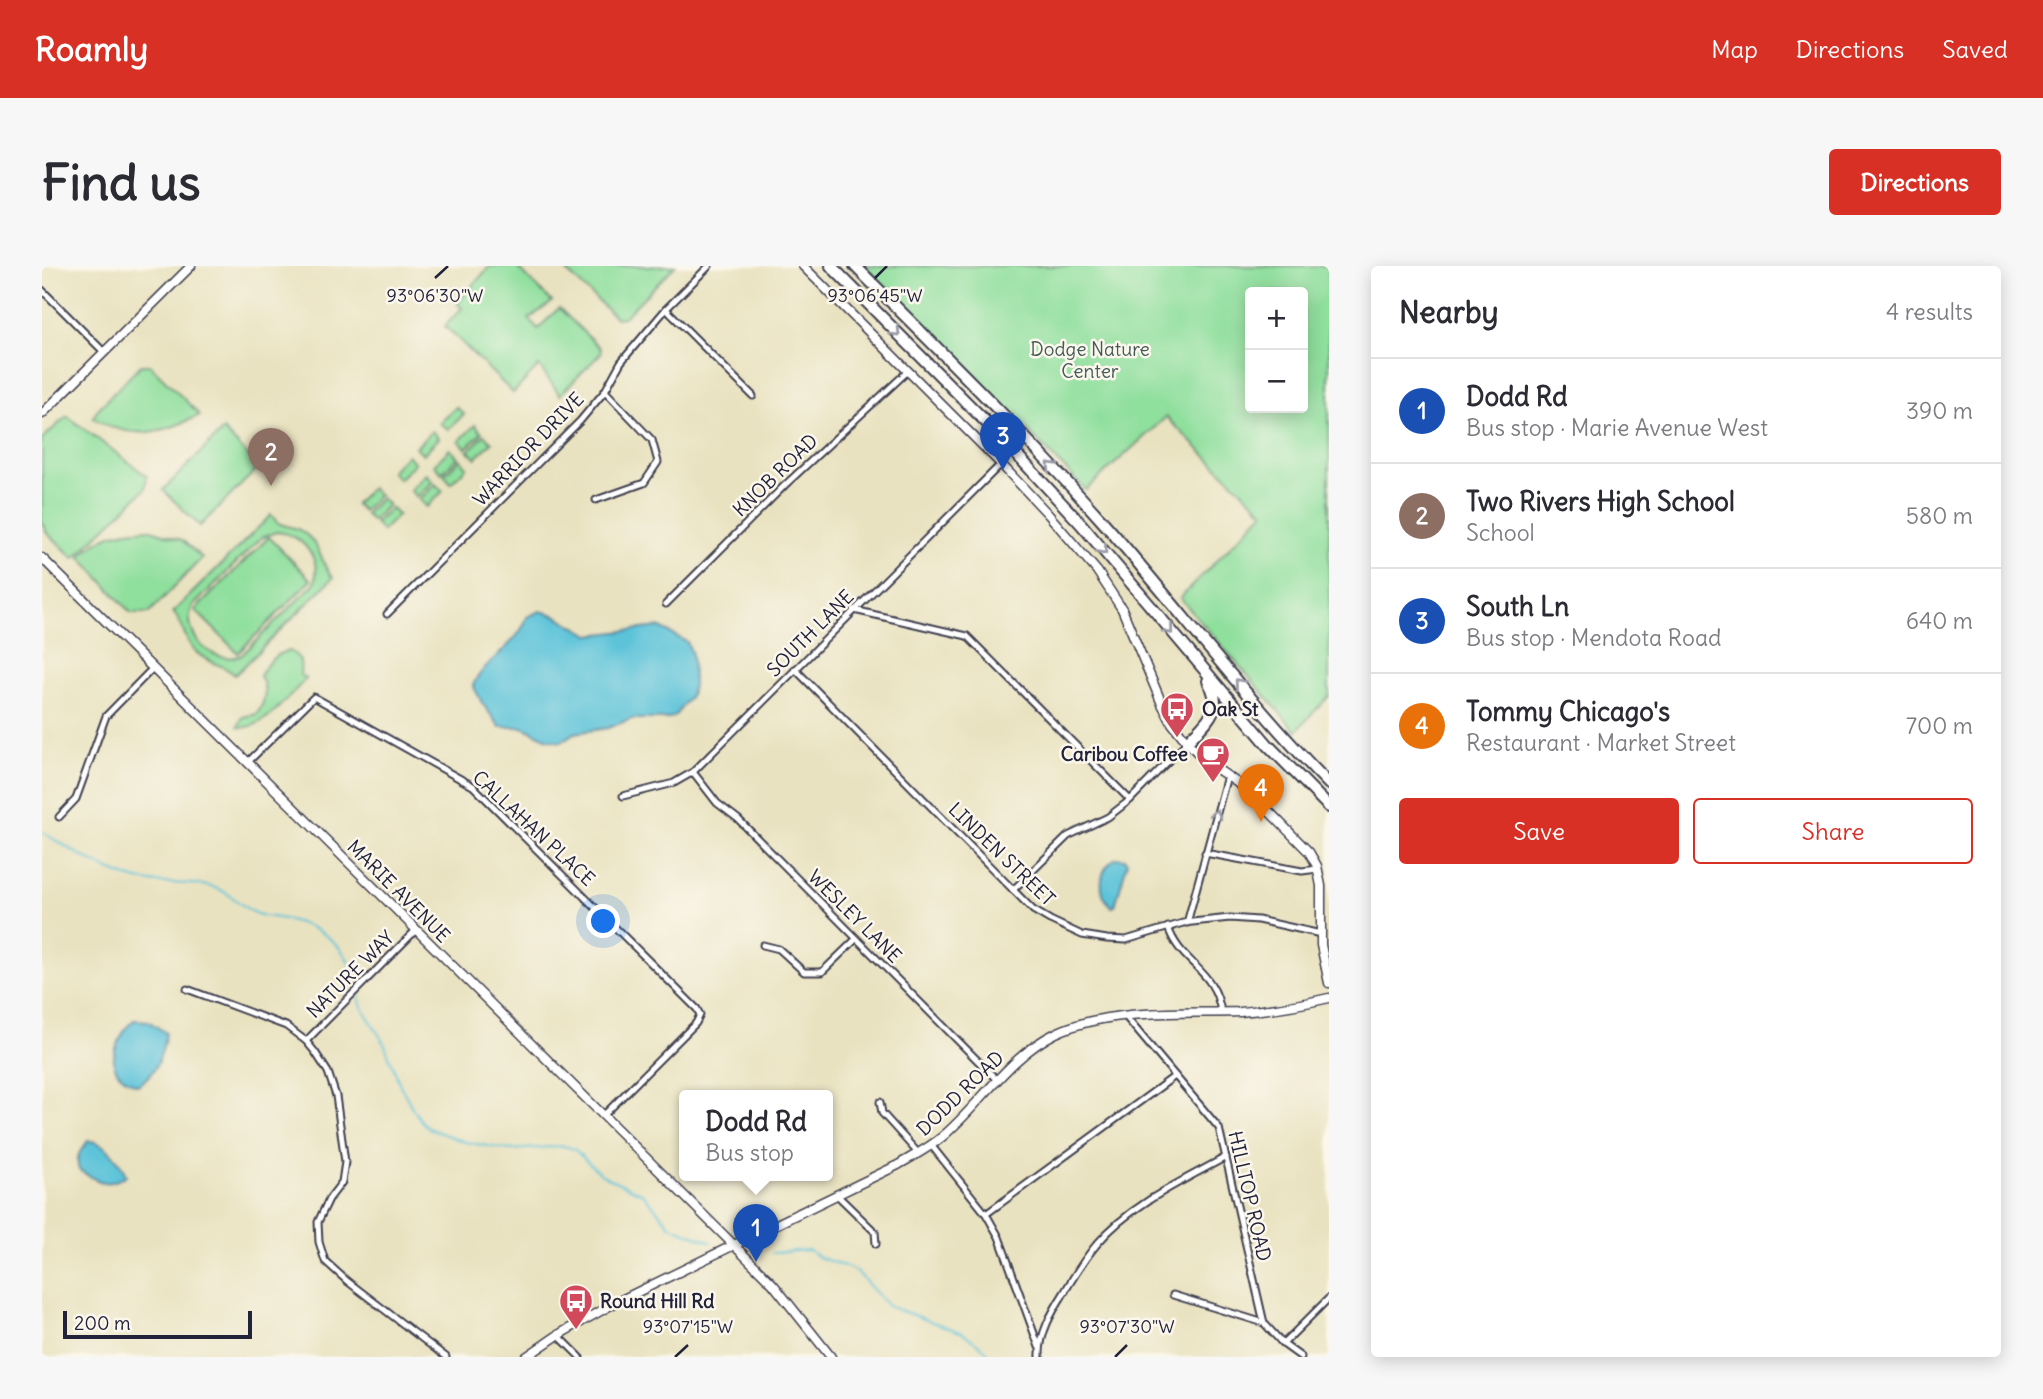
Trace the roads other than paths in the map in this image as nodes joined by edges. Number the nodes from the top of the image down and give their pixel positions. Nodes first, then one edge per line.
1 (191, 266) edge
2 (709, 266) edge
3 (803, 266) edge
4 (831, 266) edge
5 (855, 266) edge
6 (42, 290) edge
7 (666, 309) junction
8 (104, 352) junction
9 (908, 371) junction
10 (605, 391) junction
11 (753, 396) dead end
12 (42, 414) edge
13 (1018, 456) junction
14 (1002, 464) junction
15 (596, 500) dead end
16 (1097, 516) junction
17 (42, 558) edge
18 (666, 604) dead end
19 (854, 610) junction
20 (387, 614) dead end
21 (1196, 661) junction
22 (153, 668) junction
23 (795, 669) junction
24 (1186, 742) junction
25 (248, 762) junction
26 (693, 772) junction
27 (1227, 776) junction
28 (1329, 784) edge
29 (623, 796) dead end
30 (1130, 800) junction
31 (1329, 807) edge
32 (59, 817) dead end
33 (1205, 853) junction
34 (1318, 869) junction
35 (1013, 890) junction
36 (1187, 923) junction
37 (1168, 928) junction
38 (416, 930) junction
39 (1323, 934) junction
40 (856, 939) junction
41 (1329, 944) edge
42 (763, 945) dead end
43 (1329, 983) edge
44 (187, 989) dead end
45 (1329, 998) edge
46 (1221, 1013) junction
47 (1125, 1016) junction
48 (306, 1041) junction
49 (1175, 1076) junction
50 (997, 1080) junction
51 (880, 1102) dead end
52 (603, 1116) junction
53 (931, 1145) junction
54 (918, 1153) junction
55 (1226, 1157) junction
56 (837, 1195) junction
57 (986, 1214) junction
58 (876, 1244) dead end
59 (734, 1245) junction
60 (1172, 1295) dead end
61 (1329, 1298) edge
62 (1264, 1323) junction
63 (558, 1335) junction
64 (1283, 1344) junction
65 (1040, 1349) junction
66 (446, 1357) edge
67 (526, 1357) edge
68 (580, 1357) edge
69 (831, 1357) edge
70 (1040, 1357) edge
71 (1301, 1357) edge

1 - 8 street
2 - 7 street, WARRIOR DRIVE
3 - 9 street
4 -> 13 highway
16 -> 5 highway
6 - 8 street
7 - 10 street, WARRIOR DRIVE
7 - 11 street
8 - 12 street
9 - 14 street
9 - 18 street, KNOB ROAD
10 - 15 street
10 - 20 street, WARRIOR DRIVE
13 - 16 highway
13 -> 21 highway
14 - 19 street, SOUTH LANE
14 - 24 street
28 -> 16 highway
17 - 22 street, MARIE AVENUE
19 - 23 street, SOUTH LANE
19 - 30 street
21 - 24 highway
21 - 31 highway
22 - 25 street, MARIE AVENUE
22 - 32 street
23 - 26 street, SOUTH LANE
23 - 35 street, LINDEN STREET
24 - 27 street
24 - 30 street
25 - 38 street, MARIE AVENUE
25 - 52 street, CALLAHAN PLACE
26 - 29 street, SOUTH LANE
26 - 40 street, WESLEY LANE
33 -> 27 street
27 - 34 street
30 - 35 street
33 - 34 street
33 - 36 street
34 - 39 street
35 - 37 street, LINDEN STREET
36 - 37 street, LINDEN STREET
36 - 39 street, LINDEN STREET
37 - 46 street
38 - 48 street, NATURE WAY
38 - 52 street, MARIE AVENUE
39 - 41 street
39 - 43 street
40 - 42 street
40 - 50 street, WESLEY LANE
44 - 48 street
45 - 46 street, DODD ROAD
46 - 47 street, DODD ROAD
47 - 49 street, HILLTOP ROAD
47 - 50 street, DODD ROAD
48 - 66 street
49 - 55 street, HILLTOP ROAD
49 - 57 street
50 - 53 street, DODD ROAD
51 - 54 street
52 - 59 street, MARIE AVENUE
53 - 54 street, DODD ROAD
53 - 57 street
54 - 56 street, DODD ROAD
55 - 62 street, HILLTOP ROAD
55 - 65 street
56 - 58 street
56 - 59 street, DODD ROAD
57 - 65 street
59 - 63 street, DODD ROAD
59 - 69 street, MARIE AVENUE
60 - 62 street
61 - 64 street
62 - 64 street, HILLTOP ROAD
63 - 67 street, DODD ROAD
63 - 68 street
64 - 71 street, HILLTOP ROAD
65 - 70 street

